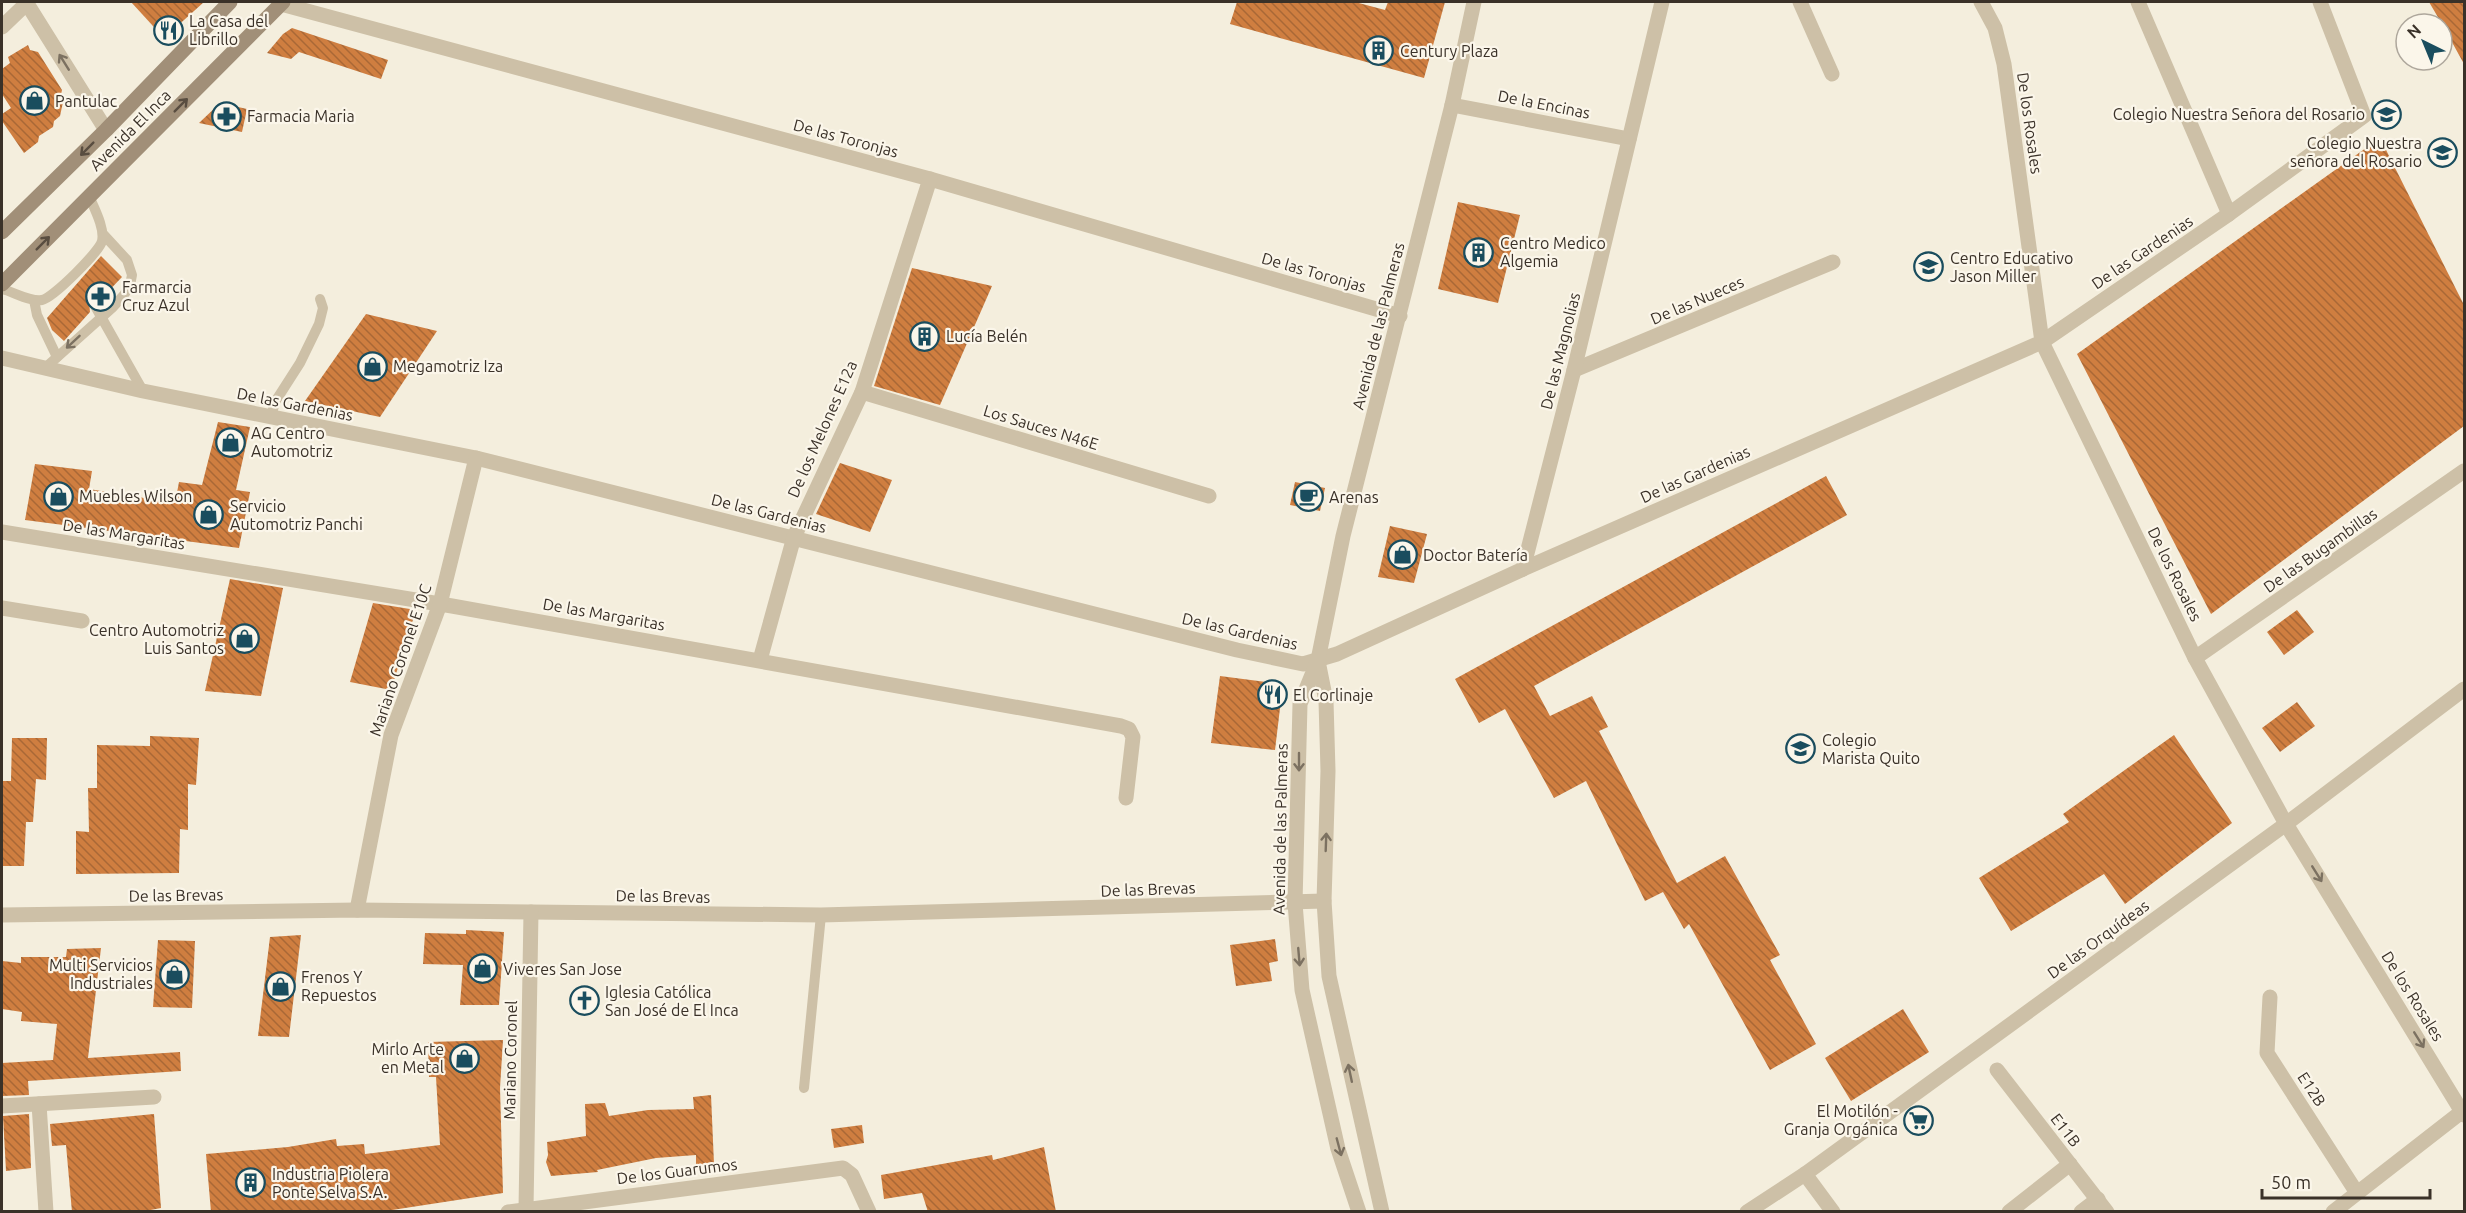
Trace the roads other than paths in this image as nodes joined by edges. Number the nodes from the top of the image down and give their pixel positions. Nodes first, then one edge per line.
1 (27, 2) edge
2 (230, 2) edge
3 (1474, 2) edge
4 (1662, 2) edge
5 (1800, 2) edge
6 (1981, 2) edge
7 (2138, 2) edge
8 (2320, 2) edge
9 (282, 3) edge
10 (2, 27) edge
11 (1832, 74) dead end
12 (1452, 105) junction
13 (106, 130) junction
14 (1629, 139) junction
15 (930, 179) junction
16 (89, 196) junction
17 (2229, 214) junction
18 (2, 232) edge
19 (103, 234) junction
20 (1833, 262) dead end
21 (2, 284) edge
22 (2, 289) edge
23 (320, 299) dead end
24 (34, 300) junction
25 (98, 311) junction
26 (1400, 316) junction
27 (2042, 342) junction
28 (57, 357) junction
29 (2, 358) edge
30 (45, 368) junction
31 (1574, 370) junction
32 (143, 391) junction
33 (862, 392) junction
34 (271, 417) junction
35 (476, 458) junction
36 (2464, 471) edge
37 (1209, 496) dead end
38 (2, 532) edge
39 (794, 537) junction
40 (1523, 569) junction
41 (440, 604) junction
42 (2, 608) edge
43 (82, 621) dead end
44 (2196, 658) junction
45 (760, 660) junction
46 (1318, 660) junction
47 (2464, 688) edge
48 (1126, 798) dead end
49 (2286, 824) junction
50 (1324, 901) junction
51 (1295, 903) junction
52 (357, 910) junction
53 (531, 912) junction
54 (2, 915) edge
55 (821, 915) junction
56 (2270, 997) dead end
57 (1997, 1070) dead end
58 (804, 1088) dead end
59 (154, 1097) dead end
60 (39, 1104) junction
61 (2, 1106) edge
62 (2464, 1112) edge
63 (2070, 1164) junction
64 (1805, 1174) junction
65 (2356, 1193) junction
66 (2098, 1198) junction
67 (526, 1209) junction
68 (46, 1212) edge
69 (508, 1212) edge
70 (869, 1212) edge
71 (1359, 1212) edge
72 (1382, 1212) edge
73 (1748, 1212) edge
74 (1833, 1212) edge
75 (2009, 1212) edge
76 (2081, 1212) edge
77 (2107, 1212) edge
78 (2332, 1212) edge

1 - 10 street
13 -> 1 street
2 - 13 main road, Avenida El Inca
3 - 12 street, Avenida de las Palmeras
4 - 14 street, De las Magnolias
5 - 11 street
6 - 27 street, De los Rosales
7 - 17 street
8 - 17 street, De las Gardenias
9 - 15 street, De las Toronjas
16 -> 9 main road, Avenida El Inca
12 - 14 street, De la Encinas
12 - 26 street, Avenida de las Palmeras
13 -> 18 main road, Avenida El Inca
14 - 31 street, De las Magnolias
15 - 26 street, De las Toronjas
15 - 33 street, De los Melones E12a
16 - 19 lane
21 -> 16 main road, Avenida El Inca
17 - 27 street, De las Gardenias
19 - 24 lane
19 - 25 lane
20 - 31 street, De las Nueces
22 - 24 lane
23 - 34 lane
24 - 28 lane
25 -> 28 lane
25 - 32 lane
26 - 46 street, Avenida de las Palmeras
27 - 40 street, De las Gardenias
27 - 44 street, De los Rosales
28 - 30 lane
29 - 30 street, De las Gardenias
30 - 32 street, De las Gardenias
31 - 40 street, De las Magnolias
32 - 34 street, De las Gardenias
33 - 37 street, Los Sauces N46E
33 - 39 street, De los Melones E12a
34 - 35 street, De las Gardenias
35 - 39 street, De las Gardenias
35 - 41 street, Mariano Coronel E10C
36 - 44 street, De las Bugambillas
38 - 41 street, De las Margaritas
39 - 45 street, De los Melones E12a
39 - 46 street, De las Gardenias
40 - 46 street, De las Gardenias
41 - 45 street, De las Margaritas
41 - 52 street, Mariano Coronel E10C
42 - 43 street
44 - 49 street, De los Rosales
45 - 48 street, De las Margaritas
50 -> 46 street, Avenida de las Palmeras
46 -> 51 street, Avenida de las Palmeras
47 - 49 street, De las Orquídeas
49 -> 62 street, De los Rosales
49 - 64 street, De las Orquídeas
50 - 51 street, De las Brevas
72 -> 50 street, Avenida de las Palmeras
51 - 55 street, De las Brevas
51 -> 71 street, Avenida de las Palmeras
52 - 53 street, De las Brevas
52 - 54 street, De las Brevas
53 - 55 street, De las Brevas
53 - 67 street, Mariano Coronel
55 - 58 lane
56 - 65 street, E12B
57 - 63 street, E11B
59 - 60 street
60 - 61 street
60 - 68 street
62 - 65 street
63 - 66 street, E11B
63 - 75 street
64 - 73 street, De las Orquídeas
64 - 74 street
65 - 78 street
66 - 76 street
66 - 77 street, E11B
67 - 69 street, De los Guarumos
67 - 70 street, De los Guarumos

